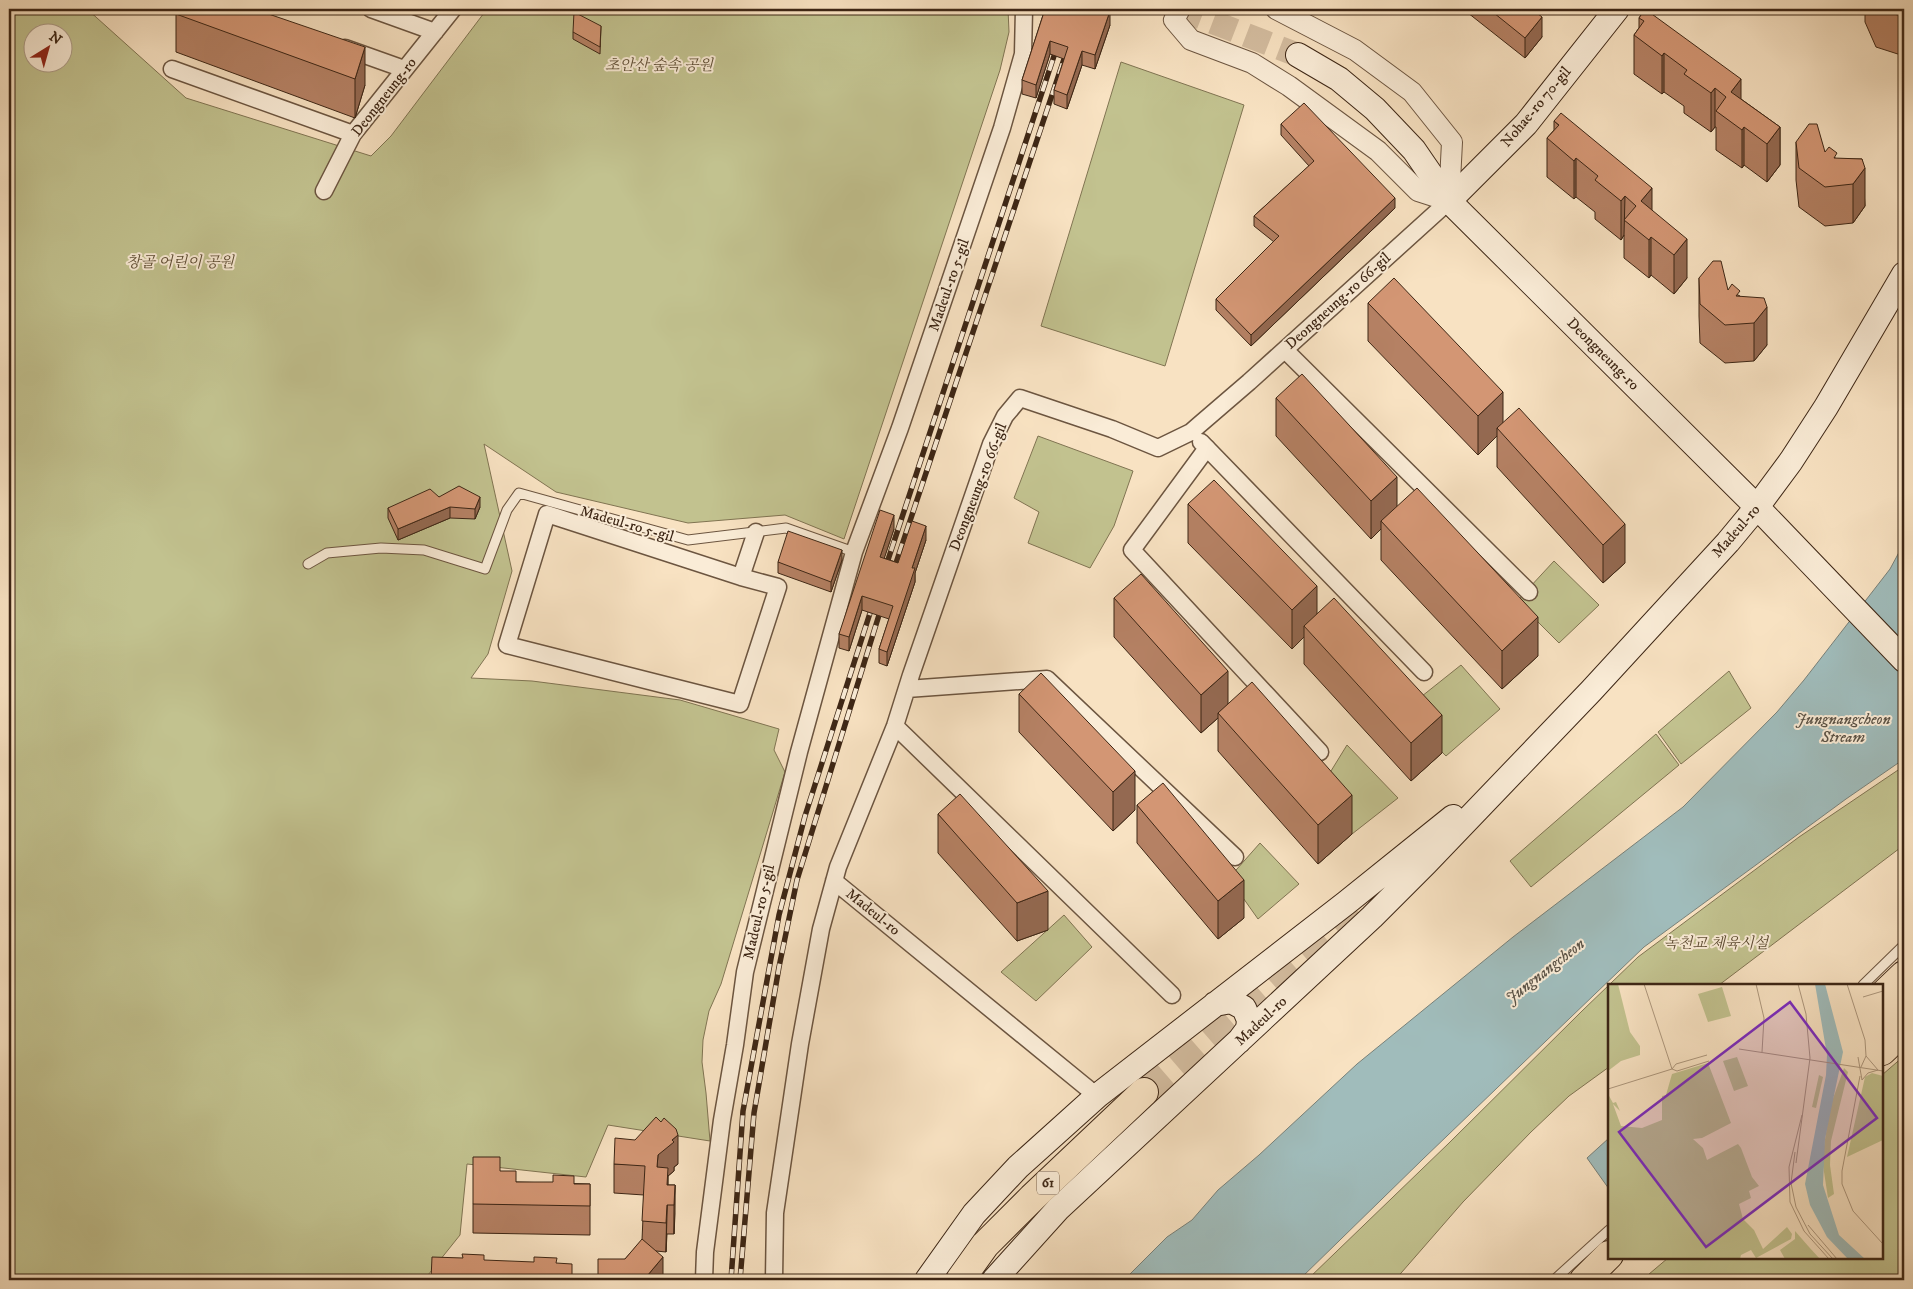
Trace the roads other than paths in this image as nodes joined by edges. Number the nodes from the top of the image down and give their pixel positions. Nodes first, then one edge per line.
1 (371, 9) edge
2 (453, 9) edge
3 (1180, 9) edge
4 (1276, 9) edge
5 (1617, 9) edge
6 (1024, 11) edge
7 (435, 32) junction
8 (332, 44) edge
9 (1298, 55) tunnel mouth
10 (172, 69) dead end
11 (404, 69) junction
12 (353, 134) junction
13 (324, 191) dead end
14 (1450, 201) junction
15 (1904, 274) edge
16 (1285, 350) junction
17 (1191, 432) junction
18 (1207, 448) junction
19 (1757, 507) junction
20 (756, 532) junction
21 (854, 552) junction
22 (308, 564) dead end
23 (741, 576) junction
24 (1529, 592) dead end
25 (1904, 660) edge
26 (1424, 672) dead end
27 (907, 689) junction
28 (896, 726) junction
29 (1320, 752) dead end
30 (1526, 758) junction
31 (1235, 857) dead end
32 (834, 881) junction
33 (1904, 945) edge
34 (1904, 975) edge
35 (1864, 984) edge
36 (1172, 995) dead end
37 (1883, 995) edge
38 (1904, 1001) edge
39 (1215, 1004) junction
40 (1883, 1020) edge
41 (1904, 1030) edge
42 (1238, 1042) junction
43 (1883, 1050) edge
44 (1144, 1092) tunnel mouth
45 (1097, 1096) junction
46 (1608, 1231) edge
47 (1614, 1259) edge
48 (1614, 1259) edge
49 (704, 1280) edge
50 (774, 1280) edge
51 (927, 1280) edge
52 (960, 1280) edge
53 (994, 1280) edge
54 (1554, 1280) edge
55 (1584, 1280) edge
56 (1591, 1280) edge

1 - 7 street
2 - 7 street, Deongneung-ro
3 - 14 street
4 - 14 street
5 - 14 main road, Nohae-ro 70-gil
6 - 21 street, Madeul-ro 5-gil
7 - 11 street, Deongneung-ro
8 - 11 street
9 - 14 main road, Deongneung-ro
10 - 12 street
11 - 12 street, Deongneung-ro
12 - 13 street, Deongneung-ro
14 - 16 street, Deongneung-ro 66-gil
14 - 19 main road, Deongneung-ro
15 - 19 main road, Madeul-ro
16 - 17 street, Deongneung-ro 66-gil
16 - 24 street
17 - 18 street
17 - 27 street, Deongneung-ro 66-gil
18 - 26 street
18 - 29 street
19 - 25 main road, Deongneung-ro
19 - 30 main road, Madeul-ro
20 - 21 lane, Madeul-ro 5-gil
20 - 22 lane, Madeul-ro 5-gil
20 - 23 street
21 - 49 street, Madeul-ro 5-gil
23 - 23 street
27 - 28 street, Deongneung-ro 66-gil
27 - 31 street
28 - 32 street, Deongneung-ro 66-gil
28 - 36 street
30 - 39 main road, Madeul-ro
30 - 42 main road, Madeul-ro
32 - 45 street, Madeul-ro
32 - 50 street, Deongneung-ro 66-gil
33 - 35 lane
34 - 37 highway
38 - 40 highway
39 - 42 main road
39 - 45 main road, Madeul-ro
41 - 43 highway
42 - 53 main road, Madeul-ro
44 - 52 highway, 61
45 - 51 main road, Madeul-ro
46 - 54 lane
47 - 55 highway
48 - 56 highway

